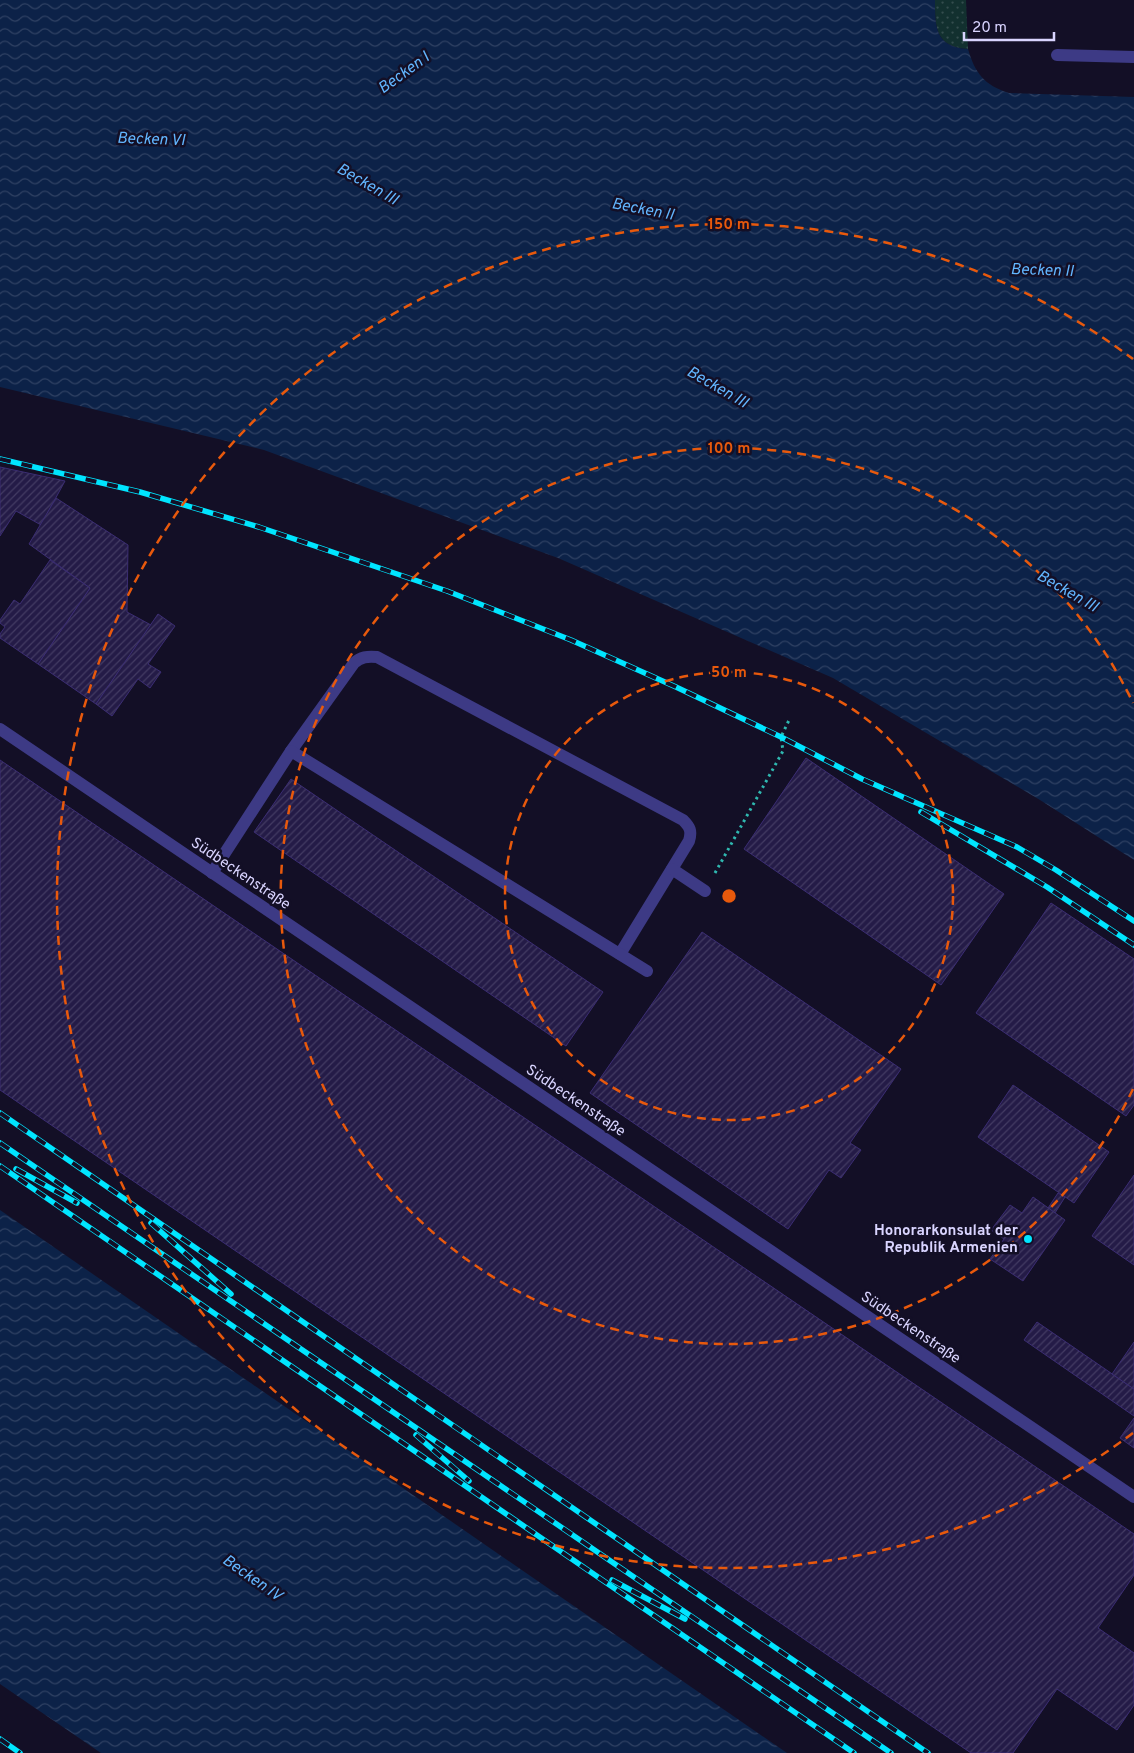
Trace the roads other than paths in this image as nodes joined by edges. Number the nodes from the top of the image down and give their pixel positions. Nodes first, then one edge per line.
1 (1057, 55) dead end
2 (1134, 57) edge
3 (0, 729) edge
4 (291, 751) junction
5 (672, 869) junction
6 (212, 873) junction
7 (704, 891) road end
8 (620, 954) junction
9 (646, 971) dead end
10 (1134, 1497) edge

1 - 2 street
3 - 6 street, Südbeckenstraße
4 - 5 street
4 - 6 street
4 - 8 street
5 - 7 street
5 - 8 street
6 - 10 street, Südbeckenstraße
8 - 9 street

